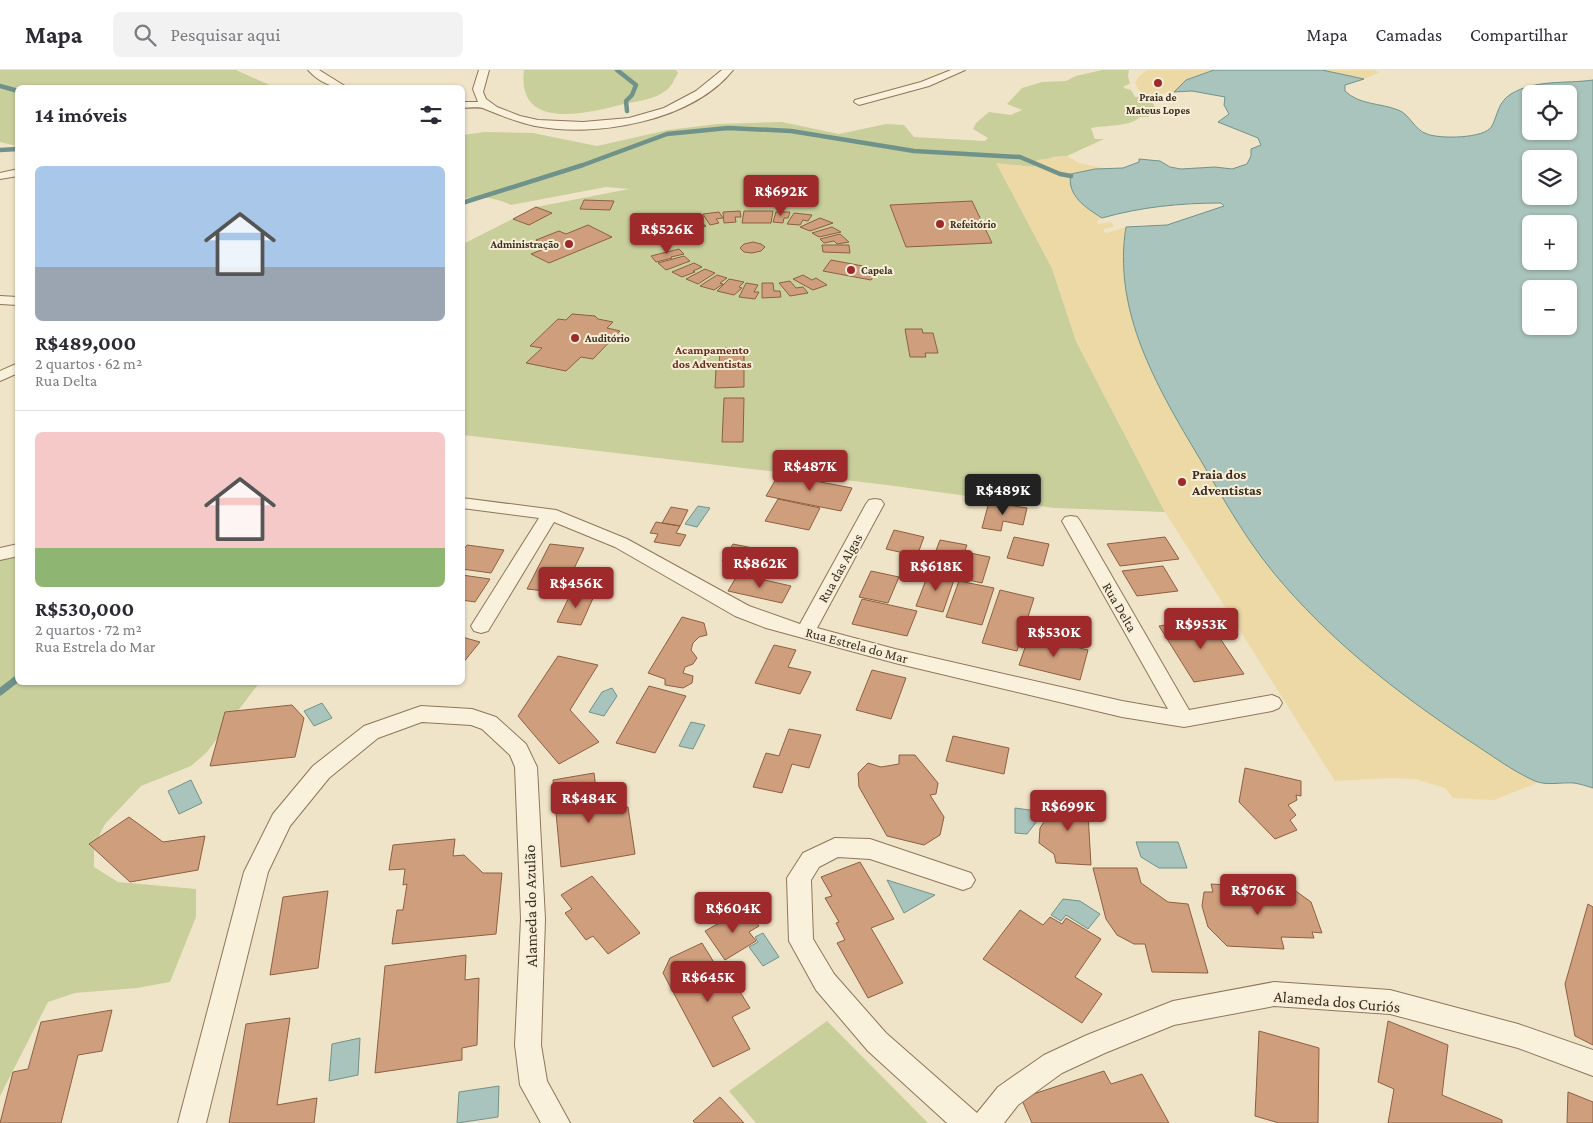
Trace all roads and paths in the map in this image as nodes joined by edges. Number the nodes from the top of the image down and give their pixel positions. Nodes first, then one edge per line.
1 (313, 70) edge
2 (484, 70) edge
3 (728, 70) edge
4 (960, 70) edge
5 (337, 85) edge
6 (859, 102) dead end
7 (465, 105) edge
8 (487, 105) junction
9 (15, 173) edge
10 (0, 176) edge
11 (0, 300) edge
12 (15, 301) edge
13 (15, 369) edge
14 (0, 377) edge
15 (465, 503) edge
16 (875, 504) dead end
17 (550, 514) junction
18 (1071, 521) dead end
19 (15, 551) edge
20 (0, 554) edge
21 (481, 626) dead end
22 (806, 631) junction
23 (1272, 703) dead end
24 (1184, 719) junction
25 (963, 880) dead end
26 (1593, 1063) edge
27 (192, 1123) edge
28 (556, 1123) edge
29 (968, 1123) edge
30 (987, 1123) edge

1 - 5 street
2 - 8 street
3 - 8 street
4 - 6 street
7 - 8 street
9 - 10 street
11 - 12 street
13 - 14 street
15 - 17 street, Rua Estrela do Mar
16 - 22 street, Rua das Algas
17 - 21 street
17 - 22 street, Rua Estrela do Mar
18 - 24 street, Rua Delta
19 - 20 street
22 - 24 street, Rua Estrela do Mar
23 - 24 street, Rua Estrela do Mar
25 - 29 street
26 - 30 street, Alameda dos Curiós
27 - 28 street, Alameda do Azulão

